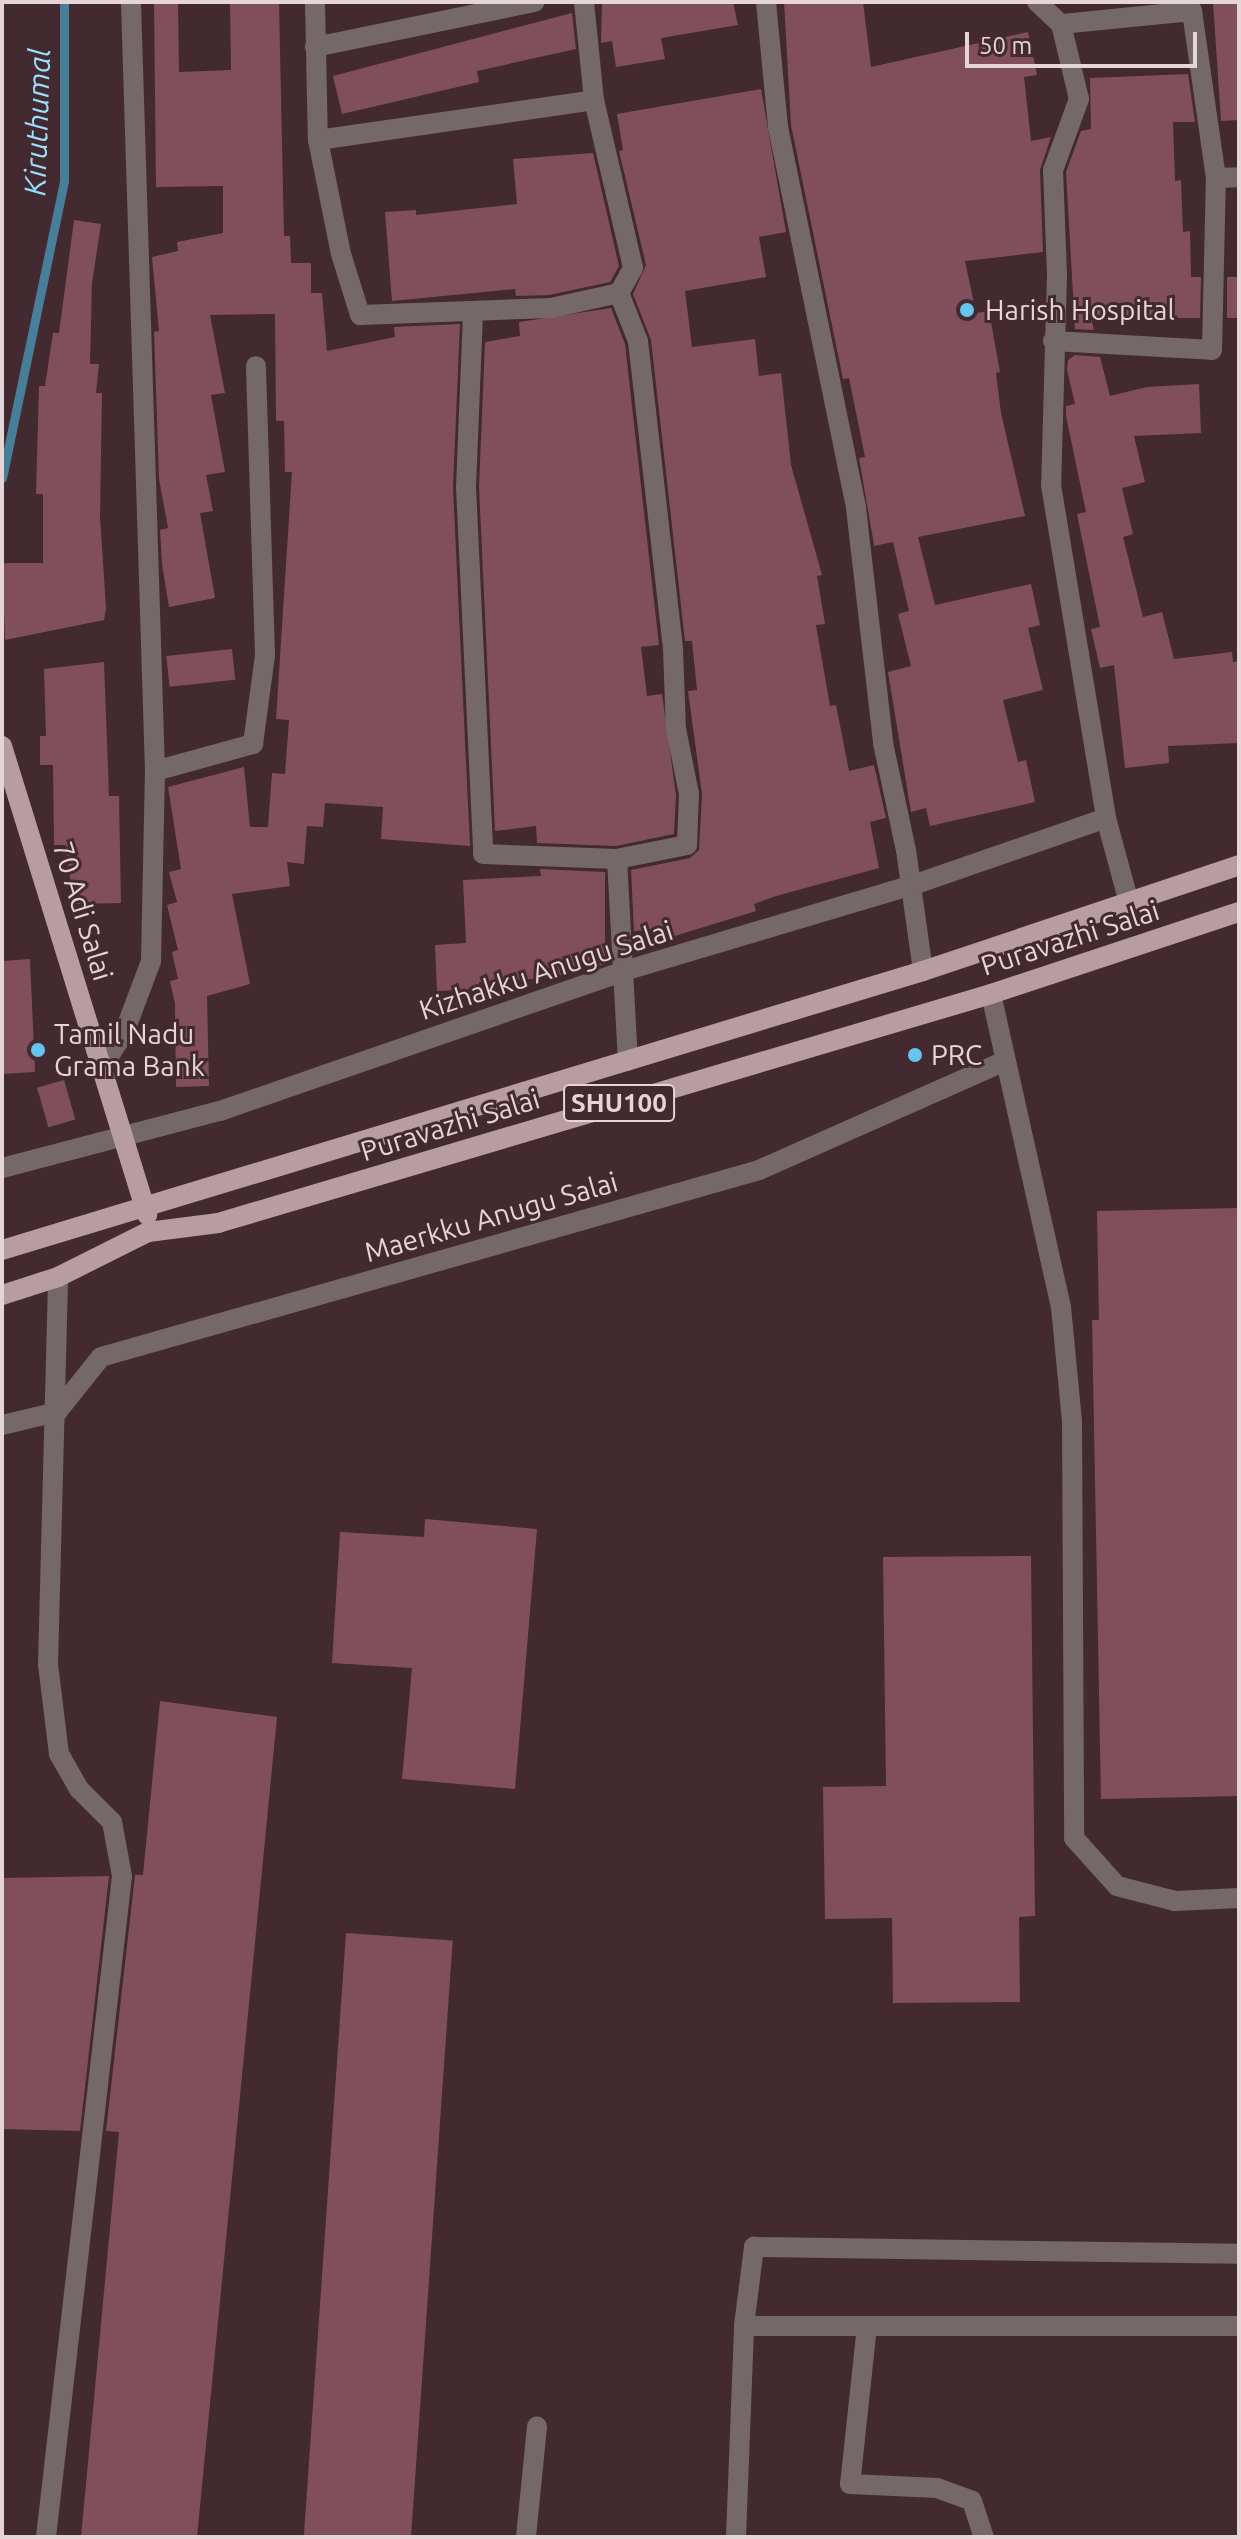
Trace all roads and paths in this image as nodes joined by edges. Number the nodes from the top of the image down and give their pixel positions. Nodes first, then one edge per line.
1 (131, 2) edge
2 (315, 2) edge
3 (534, 2) edge
4 (584, 2) edge
5 (766, 2) edge
6 (1037, 2) edge
7 (1061, 24) junction
8 (315, 47) junction
9 (594, 100) junction
10 (318, 140) junction
11 (1239, 177) edge
12 (1216, 178) junction
13 (619, 293) junction
14 (473, 313) junction
15 (1053, 341) junction
16 (256, 366) dead end
17 (2, 746) edge
18 (155, 771) junction
19 (1106, 818) junction
20 (617, 859) junction
21 (1239, 865) edge
22 (910, 886) junction
23 (1128, 899) junction
24 (1239, 912) edge
25 (624, 971) junction
26 (923, 971) junction
27 (991, 994) junction
28 (628, 1061) junction
29 (1005, 1061) junction
30 (102, 1067) junction
31 (125, 1137) junction
32 (2, 1168) edge
33 (146, 1203) junction
34 (148, 1232) junction
35 (2, 1250) edge
36 (58, 1277) junction
37 (2, 1295) edge
38 (57, 1412) junction
39 (2, 1425) edge
40 (1239, 1898) edge
41 (1239, 2254) edge
42 (744, 2326) junction
43 (867, 2326) junction
44 (1239, 2326) edge
45 (537, 2427) dead end
46 (46, 2537) edge
47 (526, 2537) edge
48 (736, 2537) edge
49 (984, 2537) edge

1 - 18 street
2 - 8 street
3 - 8 street
4 - 9 street
5 - 22 street
6 - 7 street
7 - 12 street
7 - 15 street
8 - 10 street
9 - 10 street
9 - 13 street
10 - 14 street
11 - 12 street
12 - 15 street
13 - 14 street
13 - 20 street
14 - 20 street
15 - 19 street
16 - 18 street
17 - 30 main road, 70 Adi Salai
18 - 30 street
19 - 22 street, Kizhakku Anugu Salai
19 - 23 street
20 - 25 street
21 - 23 main road, Puravazhi Salai / SHU100
22 - 25 street, Kizhakku Anugu Salai
22 - 26 street
23 - 26 main road, Puravazhi Salai / SHU100
24 - 27 main road, Puravazhi Salai / SHU100
25 - 28 street
25 - 31 street, Kizhakku Anugu Salai
26 - 28 main road, Puravazhi Salai / SHU100
27 - 29 street
27 - 34 main road, Puravazhi Salai / SHU100
28 - 33 main road, Puravazhi Salai / SHU100
29 - 38 street, Maerkku Anugu Salai
29 - 40 street
30 - 31 main road, 70 Adi Salai
31 - 32 street, Kizhakku Anugu Salai
31 - 33 main road, 70 Adi Salai
33 - 34 main road, 70 Adi Salai
33 - 35 main road, Puravazhi Salai / SHU100
34 - 36 main road, Puravazhi Salai / SHU100
36 - 37 main road, Puravazhi Salai / SHU100
36 - 38 street
38 - 39 street
38 - 46 street
41 - 42 street
42 - 43 street
42 - 48 street
43 - 44 street
43 - 49 street
45 - 47 street

